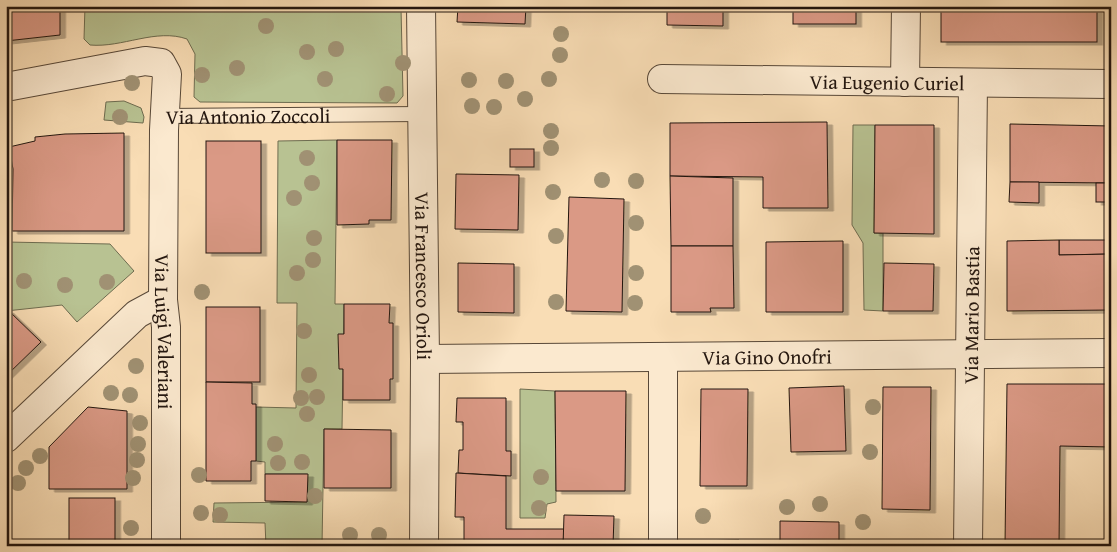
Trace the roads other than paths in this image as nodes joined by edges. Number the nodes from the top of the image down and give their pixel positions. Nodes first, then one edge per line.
1 (421, 6) edge
2 (906, 6) edge
3 (662, 79) dead end
4 (905, 82) junction
5 (973, 83) junction
6 (1111, 84) edge
7 (6, 87) edge
8 (422, 114) junction
9 (166, 116) junction
10 (163, 300) junction
11 (1111, 353) edge
12 (970, 356) junction
13 (663, 357) junction
14 (425, 359) junction
15 (6, 438) edge
16 (166, 546) edge
17 (424, 546) edge
18 (663, 546) edge
19 (968, 546) edge

1 - 8 street, Via Francesco Orioli
2 - 4 street
3 - 4 street, Via Eugenio Curiel
4 - 5 street, Via Eugenio Curiel
5 - 6 street, Via Eugenio Curiel
5 - 12 street, Via Mario Bastia
7 - 9 street, Via Antonio Zoccoli
8 - 9 lane, Via Antonio Zoccoli
8 - 14 street, Via Francesco Orioli
9 - 10 street, Via Luigi Valeriani
10 - 15 street
10 - 16 street, Via Luigi Valeriani
11 - 12 street, Via Gino Onofri
12 - 13 street, Via Gino Onofri
12 - 19 street, Via Mario Bastia
13 - 14 street, Via Gino Onofri
13 - 18 street
14 - 17 street, Via Francesco Orioli

